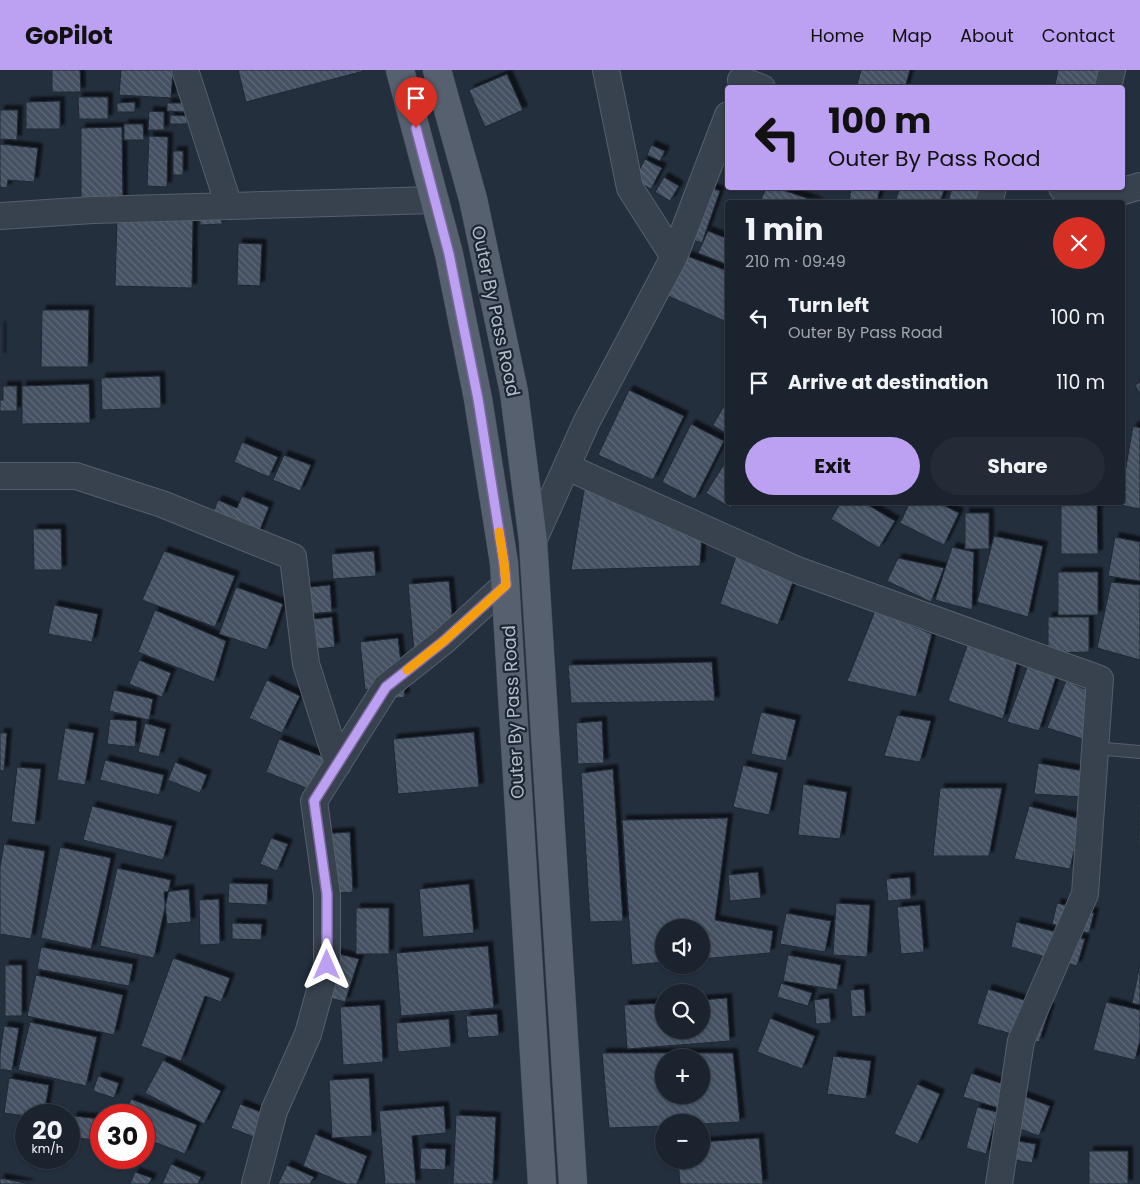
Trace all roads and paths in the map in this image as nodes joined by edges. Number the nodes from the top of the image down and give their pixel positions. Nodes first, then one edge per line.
1 (185, 70) edge
2 (400, 70) edge
3 (438, 70) edge
4 (606, 70) edge
5 (1112, 70) edge
6 (1109, 85) edge
7 (725, 123) edge
8 (1140, 186) edge
9 (1075, 190) edge
10 (434, 200) junction
11 (229, 206) junction
12 (0, 216) edge
13 (674, 257) junction
14 (567, 467) junction
15 (0, 476) edge
16 (533, 541) junction
17 (506, 585) junction
18 (1095, 748) junction
19 (1140, 752) edge
20 (338, 764) junction
21 (255, 1184) edge
22 (542, 1184) edge
23 (573, 1184) edge
24 (999, 1184) edge

1 - 11 street
2 - 10 main road, Outer By Pass Road
3 - 16 main road, Outer By Pass Road
4 - 13 street
5 - 6 street
7 - 13 street
8 - 9 street
10 - 11 street
10 - 17 main road, Outer By Pass Road
11 - 12 street
13 - 14 street
14 - 16 street
14 - 18 street
15 - 20 street
16 - 23 main road, Outer By Pass Road
17 - 20 street
17 - 22 main road, Outer By Pass Road
18 - 19 lane
18 - 24 street
20 - 21 street

